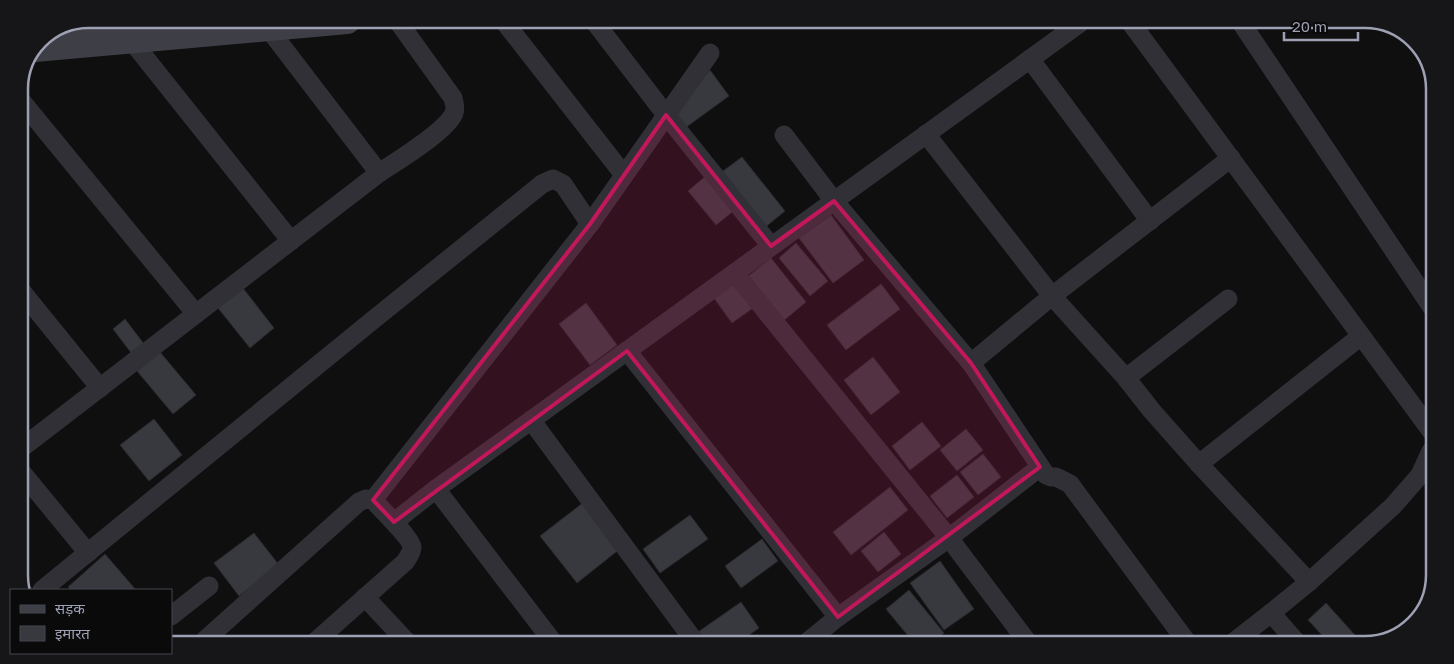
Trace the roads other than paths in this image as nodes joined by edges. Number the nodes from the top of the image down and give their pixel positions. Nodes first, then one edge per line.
1 (278, 27) edge
2 (402, 27) edge
3 (508, 27) edge
4 (599, 27) edge
5 (1074, 27) edge
6 (1135, 27) edge
7 (1244, 27) edge
8 (268, 28) junction
9 (131, 40) junction
10 (43, 47) edge
11 (710, 52) dead end
12 (1030, 59) junction
13 (28, 109) edge
14 (666, 115) junction
15 (784, 134) dead end
16 (926, 134) junction
17 (1231, 158) junction
18 (380, 173) junction
19 (624, 175) junction
20 (834, 202) junction
21 (1150, 221) junction
22 (590, 224) junction
23 (291, 241) junction
24 (771, 246) junction
25 (735, 273) junction
26 (1052, 296) junction
27 (28, 299) edge
28 (1426, 299) edge
29 (1228, 300) dead end
30 (196, 314) junction
31 (1361, 336) junction
32 (627, 351) junction
33 (971, 363) junction
34 (1126, 378) junction
35 (100, 388) junction
36 (531, 420) junction
37 (1426, 424) edge
38 (28, 443) edge
39 (1426, 462) edge
40 (1199, 464) junction
41 (1040, 467) junction
42 (28, 480) edge
43 (436, 489) junction
44 (373, 500) junction
45 (394, 522) junction
46 (949, 538) junction
47 (88, 553) junction
48 (1309, 582) junction
49 (209, 586) dead end
50 (43, 589) edge
51 (365, 597) junction
52 (1272, 614) junction
53 (172, 615) edge
54 (838, 617) junction
55 (209, 636) edge
56 (322, 636) edge
57 (401, 636) edge
58 (548, 636) edge
59 (691, 636) edge
60 (815, 636) edge
61 (1023, 636) edge
62 (1183, 636) edge
63 (1242, 636) edge
64 (1291, 636) edge

1 - 8 street
2 - 18 street
3 - 19 street
4 - 14 street
5 - 12 street
6 - 17 street
7 - 28 street
8 - 9 street
8 - 18 street
9 - 10 street
9 - 23 street
11 - 14 street
12 - 16 street
12 - 21 street
13 - 30 street
14 - 19 street
14 - 24 street
15 - 20 street
16 - 20 street
16 - 26 street
17 - 21 street
17 - 31 street
18 - 23 street
19 - 22 street
20 - 24 street
20 - 33 street
21 - 26 street
22 - 44 street
22 - 47 street
23 - 30 street
24 - 25 street
25 - 32 street
25 - 46 street
26 - 33 street
26 - 34 street
27 - 35 street
29 - 34 street
30 - 35 street
31 - 37 street
31 - 40 street
32 - 36 street
32 - 54 street
33 - 41 street
34 - 40 street
35 - 38 street
36 - 43 street
36 - 59 street
39 - 48 street
40 - 48 street
41 - 46 street
41 - 62 street
42 - 47 street
43 - 45 street
43 - 58 street
44 - 45 street
44 - 55 street
45 - 51 street
46 - 54 street
46 - 61 street
47 - 50 street
48 - 52 street
49 - 53 street
51 - 56 street
51 - 57 street
52 - 63 street
52 - 64 street
54 - 60 street

